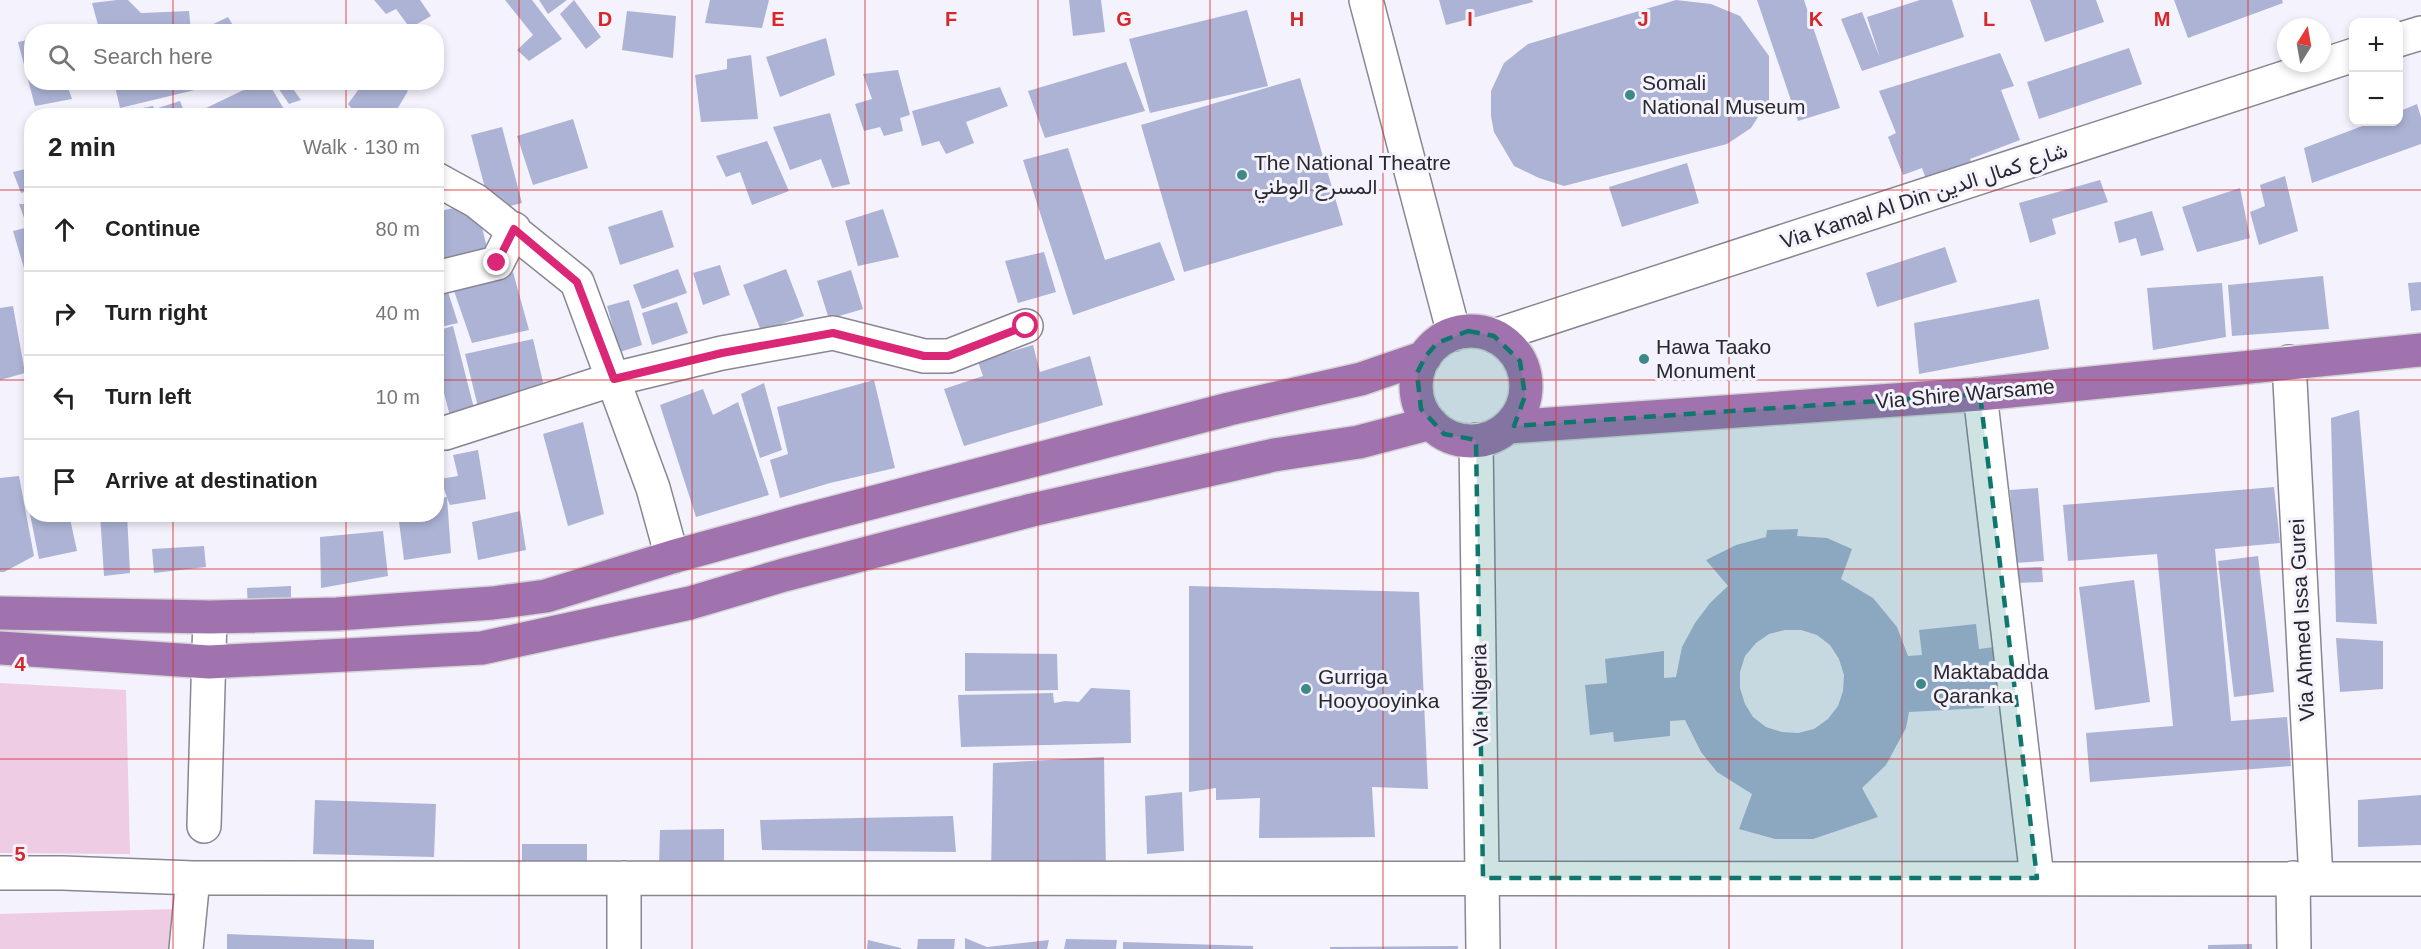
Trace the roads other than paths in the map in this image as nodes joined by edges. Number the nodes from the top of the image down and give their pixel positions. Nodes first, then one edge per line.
1 (1366, 0) edge
2 (2421, 33) edge
3 (2403, 38) edge
4 (2349, 57) edge
5 (444, 183) edge
6 (514, 229) junction
7 (444, 276) edge
8 (1026, 326) dead end
9 (1454, 334) junction
10 (1494, 336) junction
11 (2421, 350) edge
12 (1425, 357) junction
13 (2289, 362) junction
14 (614, 379) junction
15 (1980, 394) junction
16 (1431, 423) junction
17 (1508, 427) junction
18 (445, 433) dead end
19 (1476, 440) junction
20 (672, 557) junction
21 (690, 603) junction
22 (0, 613) edge
23 (210, 617) junction
24 (0, 648) edge
25 (209, 662) junction
26 (204, 826) dead end
27 (0, 873) edge
28 (193, 878) junction
29 (624, 878) junction
30 (1483, 878) junction
31 (2037, 878) junction
32 (2305, 879) junction
33 (2421, 879) edge
34 (186, 949) edge
35 (624, 949) edge
36 (1483, 949) edge
37 (2294, 949) edge

1 - 9 street
2 - 3 street
4 - 10 street, Via Kamal Al Din شارع كمال الدين
5 - 6 street
6 - 7 street
6 - 14 street
8 - 14 street
9 - 10 highway
9 - 12 highway
10 - 17 highway
11 - 13 highway, Via Shire Warsame
12 - 16 highway
12 - 20 highway
13 - 15 highway, Via Shire Warsame
13 - 32 street, Via Ahmed Issa Gurei
14 - 18 street
14 - 20 street
15 - 17 highway, Via Shire Warsame
15 - 31 street
16 - 19 highway
16 - 21 highway
17 - 19 highway
19 - 30 street, Via Nigeria
20 - 21 highway
20 - 23 highway
21 - 25 highway
22 - 23 highway
23 - 25 street
24 - 25 highway
25 - 26 street
27 - 28 street
28 - 29 street
28 - 34 street
29 - 30 street
29 - 35 street
30 - 31 street
30 - 36 street, Via Nigeria
31 - 32 street
32 - 33 street
32 - 37 street, Via Ahmed Issa Gurei

